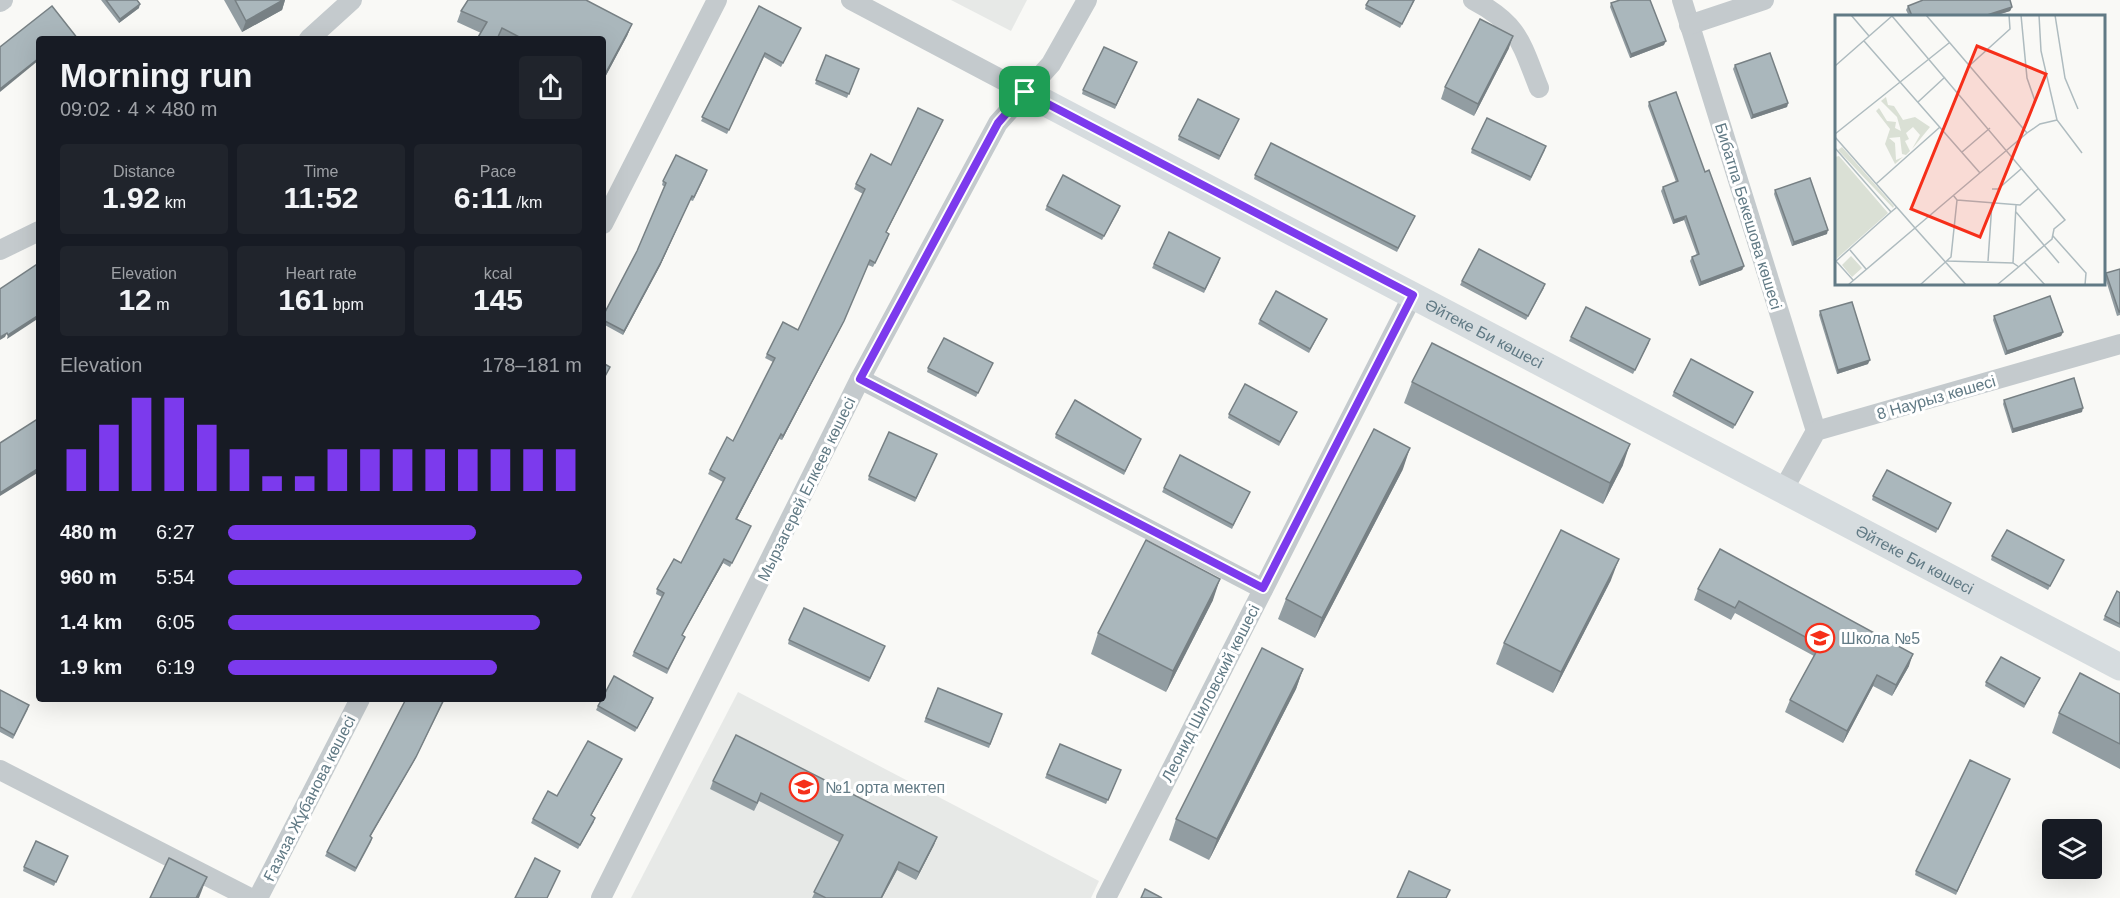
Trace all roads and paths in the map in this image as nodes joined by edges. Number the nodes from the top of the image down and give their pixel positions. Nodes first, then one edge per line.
1 (352, 0) edge
2 (717, 0) edge
3 (851, 0) edge
4 (1087, 0) edge
5 (1473, 0) edge
6 (1682, 0) edge
7 (1764, 0) edge
8 (1689, 25) junction
9 (312, 36) edge
10 (1539, 88) dead end
11 (1025, 92) junction
12 (606, 218) edge
13 (36, 232) edge
14 (0, 250) edge
15 (1413, 295) junction
16 (2120, 344) edge
17 (860, 379) junction
18 (1816, 431) junction
19 (1783, 490) junction
20 (1263, 588) junction
21 (2120, 667) edge
22 (358, 702) edge
23 (0, 770) edge
24 (250, 898) edge
25 (258, 898) edge
26 (601, 898) edge
27 (1106, 898) edge

1 - 9 street
2 - 12 street
3 - 11 street, Әйтеке Би көшесі
4 - 11 street, Мырзагерей Елкеев көшесі
5 - 10 street
6 - 8 street, Бибатпа Бекешова көшесі
7 - 8 street
8 - 18 street, Бибатпа Бекешова көшесі
11 - 15 street, Әйтеке Би көшесі
11 - 17 street, Мырзагерей Елкеев көшесі
13 - 14 street
15 - 19 street, Әйтеке Би көшесі
15 - 20 street, Леонид Шиловский көшесі
16 - 18 street, 8 Наурыз көшесі
17 - 20 street
17 - 26 street, Мырзагерей Елкеев көшесі
18 - 19 street
19 - 21 street, Әйтеке Би көшесі
20 - 27 street, Леонид Шиловский көшесі
22 - 25 street, Ғазиза Жұбанова көшесі
23 - 24 street

